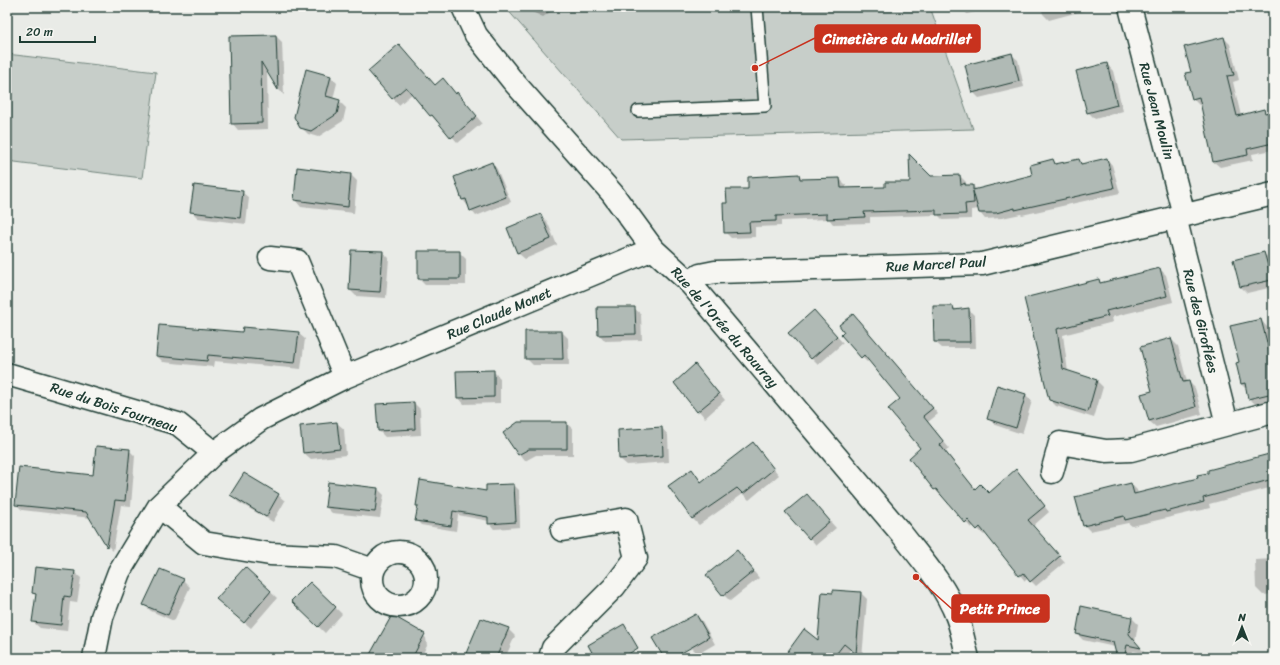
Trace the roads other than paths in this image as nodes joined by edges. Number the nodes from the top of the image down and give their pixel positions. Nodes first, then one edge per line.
1 (463, 7) edge
2 (757, 7) edge
3 (1130, 7) edge
4 (638, 111) dead end
5 (1273, 194) edge
6 (1180, 216) junction
7 (653, 248) junction
8 (270, 258) dead end
9 (689, 282) junction
10 (7, 374) edge
11 (345, 377) junction
12 (1273, 412) edge
13 (1227, 424) junction
14 (214, 453) junction
15 (1052, 472) dead end
16 (159, 506) junction
17 (562, 530) dead end
18 (373, 570) dead end
19 (94, 658) edge
20 (550, 658) edge
21 (968, 658) edge

1 - 7 street, Rue de l'Orée du Rouvray
2 - 4 lane
3 - 6 street, Rue Jean Moulin
5 - 6 street, Rue Marcel Paul
6 - 9 street, Rue Marcel Paul
6 - 13 street, Rue des Giroflées
7 - 9 street, Rue de l'Orée du Rouvray
7 - 11 street, Rue Claude Monet
8 - 11 street
9 - 21 street, Rue de l'Orée du Rouvray
10 - 14 street, Rue du Bois Fourneau
11 - 14 street, Rue Claude Monet
12 - 13 street
13 - 15 street
14 - 16 street, Rue Claude Monet
16 - 18 street
16 - 19 street, Rue Claude Monet
17 - 20 street

